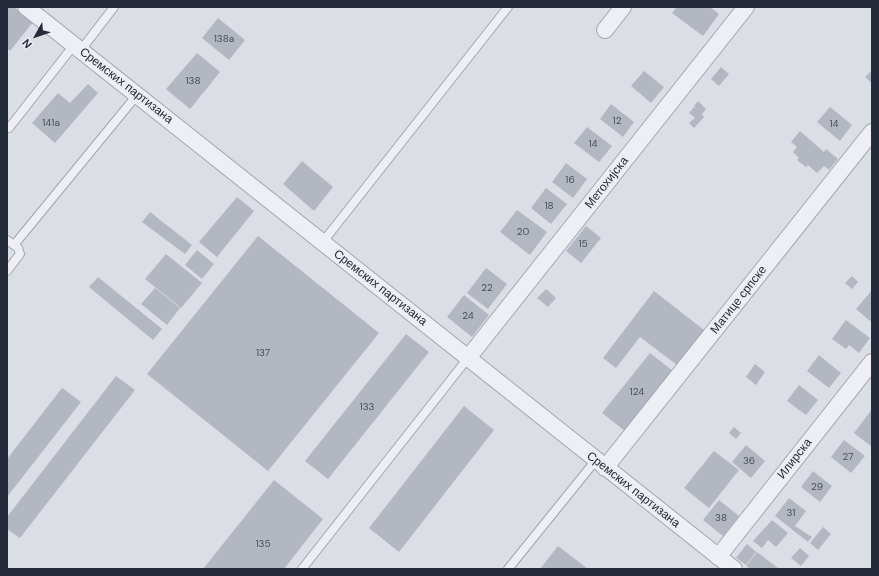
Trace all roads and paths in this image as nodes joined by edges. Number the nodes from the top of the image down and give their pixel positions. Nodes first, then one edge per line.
1 (26, 7) edge
2 (114, 7) edge
3 (508, 7) edge
4 (623, 7) edge
5 (746, 7) edge
6 (605, 30) dead end
7 (77, 47) junction
8 (137, 95) junction
9 (9, 128) dead end
10 (872, 132) edge
11 (7, 240) edge
12 (322, 243) junction
13 (14, 245) junction
14 (7, 271) edge
15 (468, 358) junction
16 (872, 362) edge
17 (601, 464) junction
18 (718, 557) junction
19 (302, 569) edge
20 (508, 569) edge
21 (734, 569) edge

1 - 7 street, Сремских партизана
2 - 7 lane
3 - 12 lane
4 - 6 street
5 - 15 street, Метохијска
7 - 8 street, Сремских партизана
7 - 9 lane
8 - 12 street, Сремских партизана
8 - 13 lane
10 - 17 street, Матице српске
11 - 13 lane
12 - 15 street, Сремских партизана
13 - 14 lane
15 - 17 street, Сремских партизана
15 - 19 lane
16 - 18 street, Илирска
17 - 18 street, Сремских партизана
17 - 20 lane
18 - 21 street, Сремских партизана

